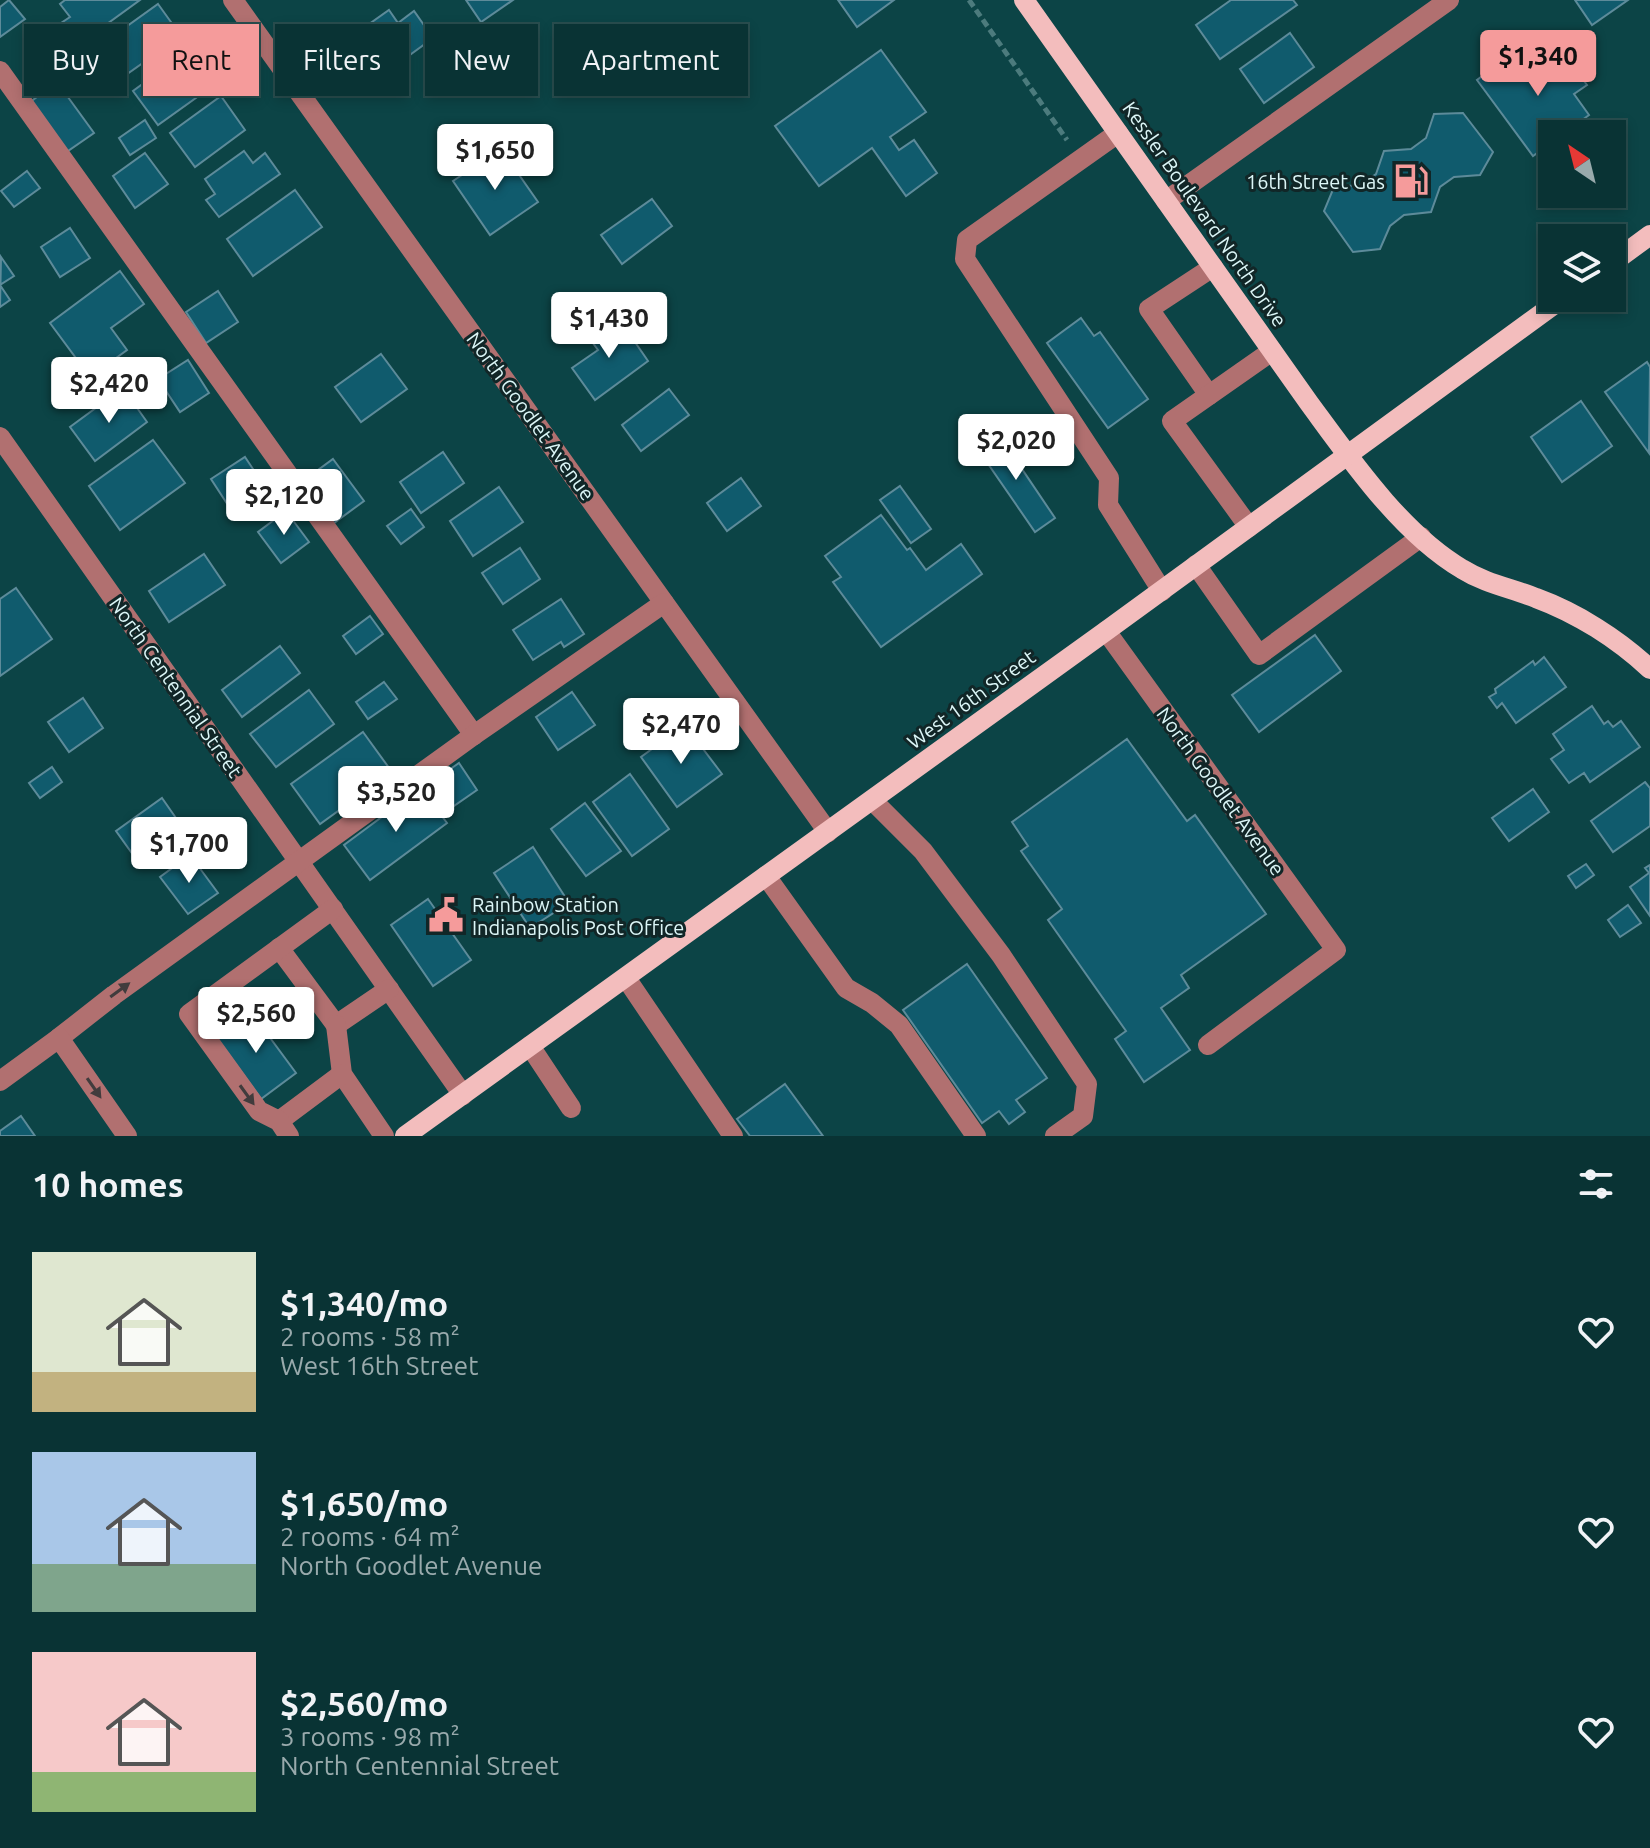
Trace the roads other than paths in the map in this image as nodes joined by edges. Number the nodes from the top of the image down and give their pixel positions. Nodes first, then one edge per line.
1 (233, 0) edge
2 (1024, 0) edge
3 (1449, 0) edge
4 (0, 71) edge
5 (1118, 133) junction
6 (1166, 201) junction
7 (1650, 235) edge
8 (1626, 253) edge
9 (1213, 267) junction
10 (1544, 312) edge
11 (1272, 351) junction
12 (1209, 395) junction
13 (0, 437) edge
14 (1347, 455) junction
15 (1249, 527) junction
16 (1421, 537) junction
17 (1196, 565) junction
18 (1162, 591) junction
19 (664, 603) junction
20 (1106, 631) junction
21 (1650, 669) edge
22 (474, 735) junction
23 (872, 800) junction
24 (828, 832) junction
25 (299, 861) junction
26 (766, 876) junction
27 (333, 909) junction
28 (279, 948) junction
29 (626, 978) junction
30 (389, 989) junction
31 (336, 1025) junction
32 (59, 1038) junction
33 (1208, 1045) dead end
34 (530, 1046) junction
35 (342, 1074) junction
36 (0, 1081) edge
37 (463, 1095) junction
38 (571, 1108) dead end
39 (284, 1129) edge
40 (127, 1136) edge
41 (384, 1136) edge
42 (405, 1136) edge
43 (733, 1136) edge
44 (976, 1136) edge
45 (1055, 1136) edge

1 - 19 street, North Goodlet Avenue
2 - 5 main road, Kessler Boulevard North Drive
3 - 6 street
4 - 22 street
5 - 6 main road, Kessler Boulevard North Drive
5 - 18 street
6 - 9 main road, Kessler Boulevard North Drive
7 - 8 main road
9 - 11 main road, Kessler Boulevard North Drive
9 - 12 street
10 - 14 main road, West 16th Street
11 - 12 street
11 - 14 main road, Kessler Boulevard North Drive
12 - 15 street
13 - 25 street, North Centennial Street
14 - 15 main road, West 16th Street
14 - 16 main road, Kessler Boulevard North Drive
15 - 17 main road, West 16th Street
16 - 17 street
16 - 21 main road, Kessler Boulevard North Drive
17 - 18 main road, West 16th Street
18 - 20 main road, West 16th Street
19 - 22 street
19 - 24 street, North Goodlet Avenue
20 - 23 main road, West 16th Street
20 - 33 street, North Goodlet Avenue
22 - 25 street
23 - 24 main road, West 16th Street
23 - 45 street
24 - 26 main road, West 16th Street
25 - 27 street, North Centennial Street
32 -> 25 street
26 - 29 main road, West 16th Street
26 - 44 street
27 - 28 street
27 - 30 street, North Centennial Street
28 - 31 street
28 -> 39 street
29 - 34 main road, West 16th Street
29 - 43 street
30 - 31 street
30 - 37 street, North Centennial Street
31 - 35 street
32 - 36 street
32 -> 40 street
34 - 37 main road, West 16th Street
34 - 38 street
35 - 39 street
35 - 41 street
37 - 42 main road, West 16th Street

